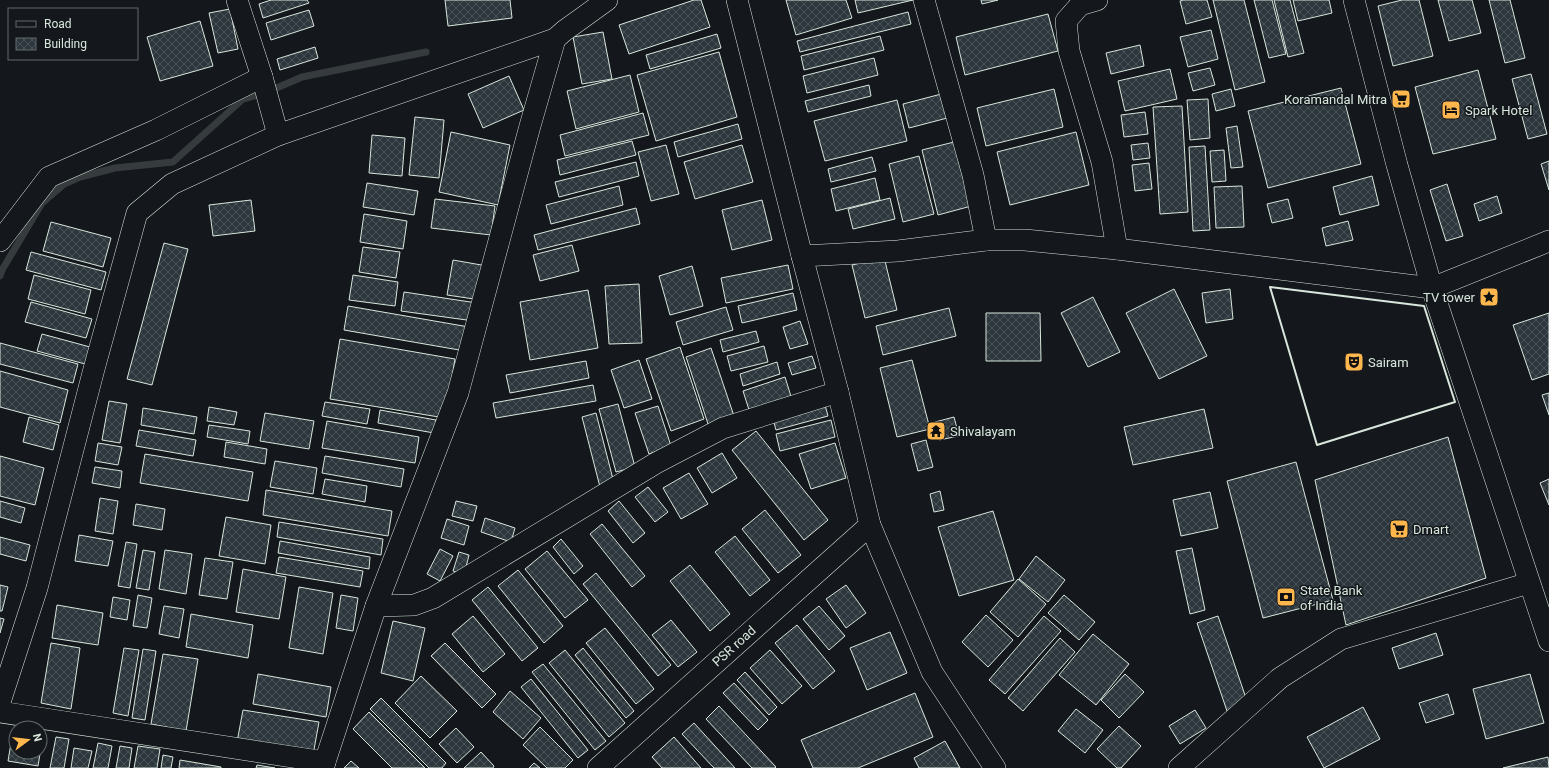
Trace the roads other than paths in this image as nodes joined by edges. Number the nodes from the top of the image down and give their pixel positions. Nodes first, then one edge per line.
1 (236, 0) edge
2 (607, 0) edge
3 (737, 0) edge
4 (924, 0) edge
5 (1097, 0) edge
6 (1354, 0) edge
7 (555, 39) junction
8 (262, 77) junction
9 (278, 136) junction
10 (986, 240) junction
11 (0, 241) edge
12 (1549, 241) edge
13 (1117, 249) junction
14 (802, 256) junction
15 (1432, 288) junction
16 (838, 392) junction
17 (870, 525) junction
18 (1529, 583) junction
19 (376, 606) junction
20 (1549, 641) edge
21 (0, 702) edge
22 (0, 712) edge
23 (324, 765) edge
24 (600, 767) edge
25 (995, 768) edge
26 (1179, 768) edge

1 - 8 street
2 - 7 street
3 - 14 street
4 - 10 street
5 - 13 street
6 - 15 street
7 - 9 street
7 - 19 street
8 - 9 street
8 - 11 street
9 - 21 street
10 - 13 street
10 - 14 street
12 - 15 street
13 - 15 street
14 - 16 street
15 - 18 street
16 - 17 street
16 - 19 street
17 - 24 street, PSR road
17 - 25 street
18 - 20 street
18 - 26 street
19 - 23 street
22 - 23 street

